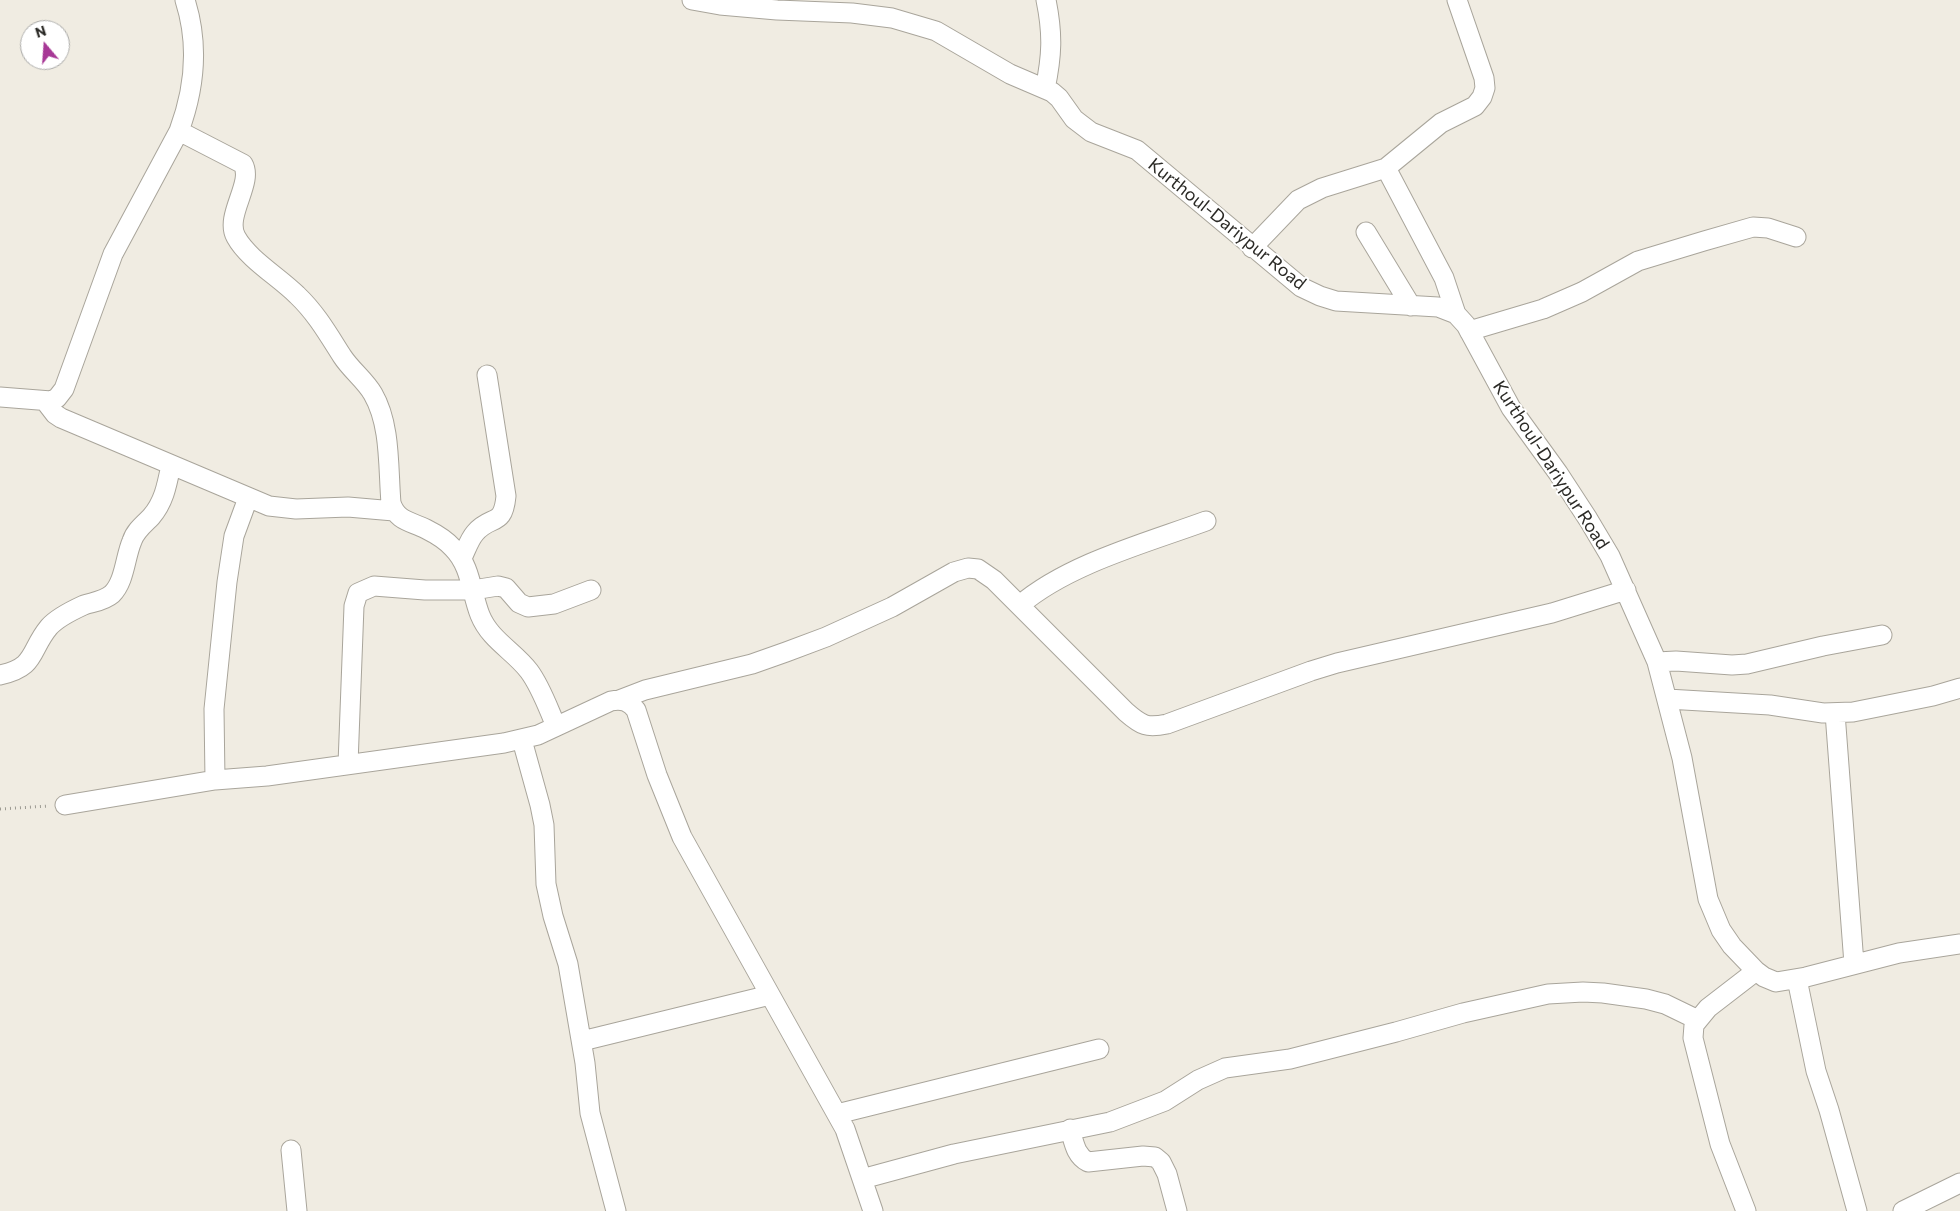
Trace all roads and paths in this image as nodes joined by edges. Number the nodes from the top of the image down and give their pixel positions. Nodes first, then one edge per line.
1 (185, 0) edge
2 (692, 0) edge
3 (1046, 0) edge
4 (1458, 0) edge
5 (1046, 89) junction
6 (179, 131) junction
7 (1386, 168) junction
8 (1366, 232) dead end
9 (1796, 237) dead end
10 (1252, 248) junction
11 (1411, 306) junction
12 (1456, 314) junction
13 (1469, 330) junction
14 (487, 375) dead end
15 (0, 396) edge
16 (45, 401) junction
17 (171, 465) junction
18 (248, 498) junction
19 (394, 511) junction
20 (1206, 521) dead end
21 (462, 558) junction
22 (473, 590) junction
23 (591, 590) dead end
24 (1626, 590) junction
25 (1020, 605) junction
26 (1882, 635) dead end
27 (1657, 662) junction
28 (0, 675) edge
29 (1960, 688) edge
30 (1667, 699) junction
31 (619, 700) junction
32 (1835, 713) junction
33 (556, 726) junction
34 (522, 740) junction
35 (348, 764) junction
36 (215, 780) junction
37 (65, 805) joint
38 (0, 809) edge
39 (1960, 944) edge
40 (1854, 964) junction
41 (1756, 971) junction
42 (1797, 979) junction
43 (770, 995) junction
44 (1698, 1020) junction
45 (582, 1042) junction
46 (1099, 1049) dead end
47 (837, 1114) junction
48 (1070, 1129) junction
49 (291, 1150) dead end
50 (862, 1179) junction
51 (1960, 1183) edge
52 (297, 1211) edge
53 (616, 1211) edge
54 (873, 1211) edge
55 (1177, 1211) edge
56 (1746, 1211) edge
57 (1857, 1211) edge
58 (1903, 1211) edge

1 - 6 street
2 - 5 street, Kurthoul-Dariypur Road
3 - 5 street
4 - 7 street
5 - 10 street, Kurthoul-Dariypur Road
6 - 16 street
6 - 19 street
7 - 10 street
7 - 12 street
8 - 11 street
9 - 13 street
10 - 11 street, Kurthoul-Dariypur Road
11 - 12 street, Kurthoul-Dariypur Road
12 - 13 street, Kurthoul-Dariypur Road
13 - 24 street, Kurthoul-Dariypur Road
14 - 21 street
15 - 16 street
16 - 17 street
17 - 18 street
17 - 28 street
18 - 19 street
18 - 36 street
19 - 21 street
20 - 25 street
21 - 22 street
22 - 23 street
22 - 33 street
22 - 35 street
24 - 25 street
24 - 27 street, Kurthoul-Dariypur Road
25 - 31 street
26 - 27 street
27 - 30 street, Kurthoul-Dariypur Road
29 - 32 street
30 - 32 street
30 - 41 street, Kurthoul-Dariypur Road
31 - 33 street
31 - 43 street
32 - 40 street
33 - 34 street
34 - 35 street
34 - 45 street
35 - 36 street
36 - 37 street
37 - 38 path
39 - 40 street, Kurthoul-Dariypur Road
40 - 42 street, Kurthoul-Dariypur Road
41 - 42 street, Kurthoul-Dariypur Road
41 - 44 street
42 - 57 street
43 - 45 street
43 - 47 street
44 - 48 street
44 - 56 street
45 - 53 street
46 - 47 street
47 - 50 street
48 - 50 street
48 - 55 street
49 - 52 street
50 - 54 street
51 - 58 street

